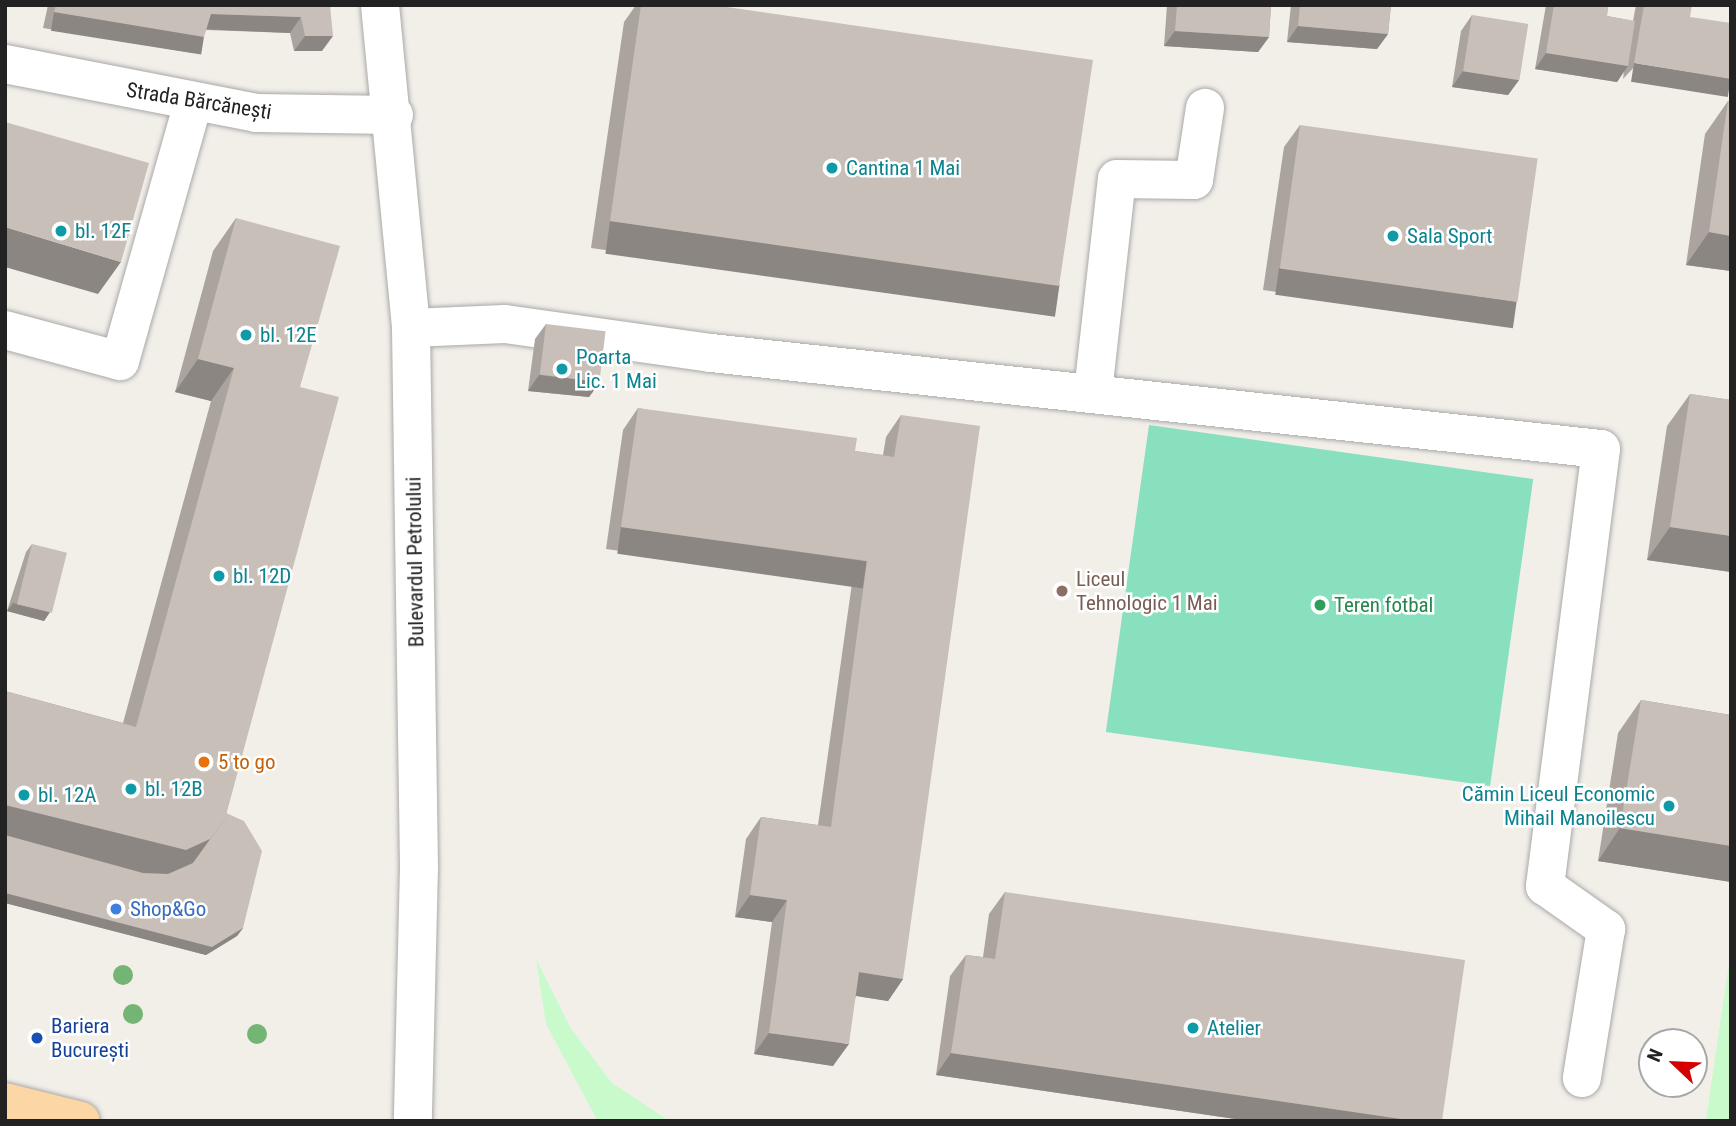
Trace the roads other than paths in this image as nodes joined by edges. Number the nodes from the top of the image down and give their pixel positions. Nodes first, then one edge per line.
1 (380, 5) edge
2 (5, 64) edge
3 (193, 103) junction
4 (1205, 108) dead end
5 (394, 115) junction
6 (411, 328) junction
7 (5, 330) edge
8 (1093, 392) junction
9 (1582, 1077) dead end
10 (5, 1102) edge
11 (81, 1121) edge
12 (413, 1121) edge

1 - 5 street, Bulevardul Petrolului
2 - 3 street, Strada Bărcănești
3 - 5 street, Strada Bărcănești
3 - 7 street
4 - 8 street
5 - 6 street, Bulevardul Petrolului
6 - 8 street
6 - 12 street, Bulevardul Petrolului
8 - 9 street
10 - 11 main road

